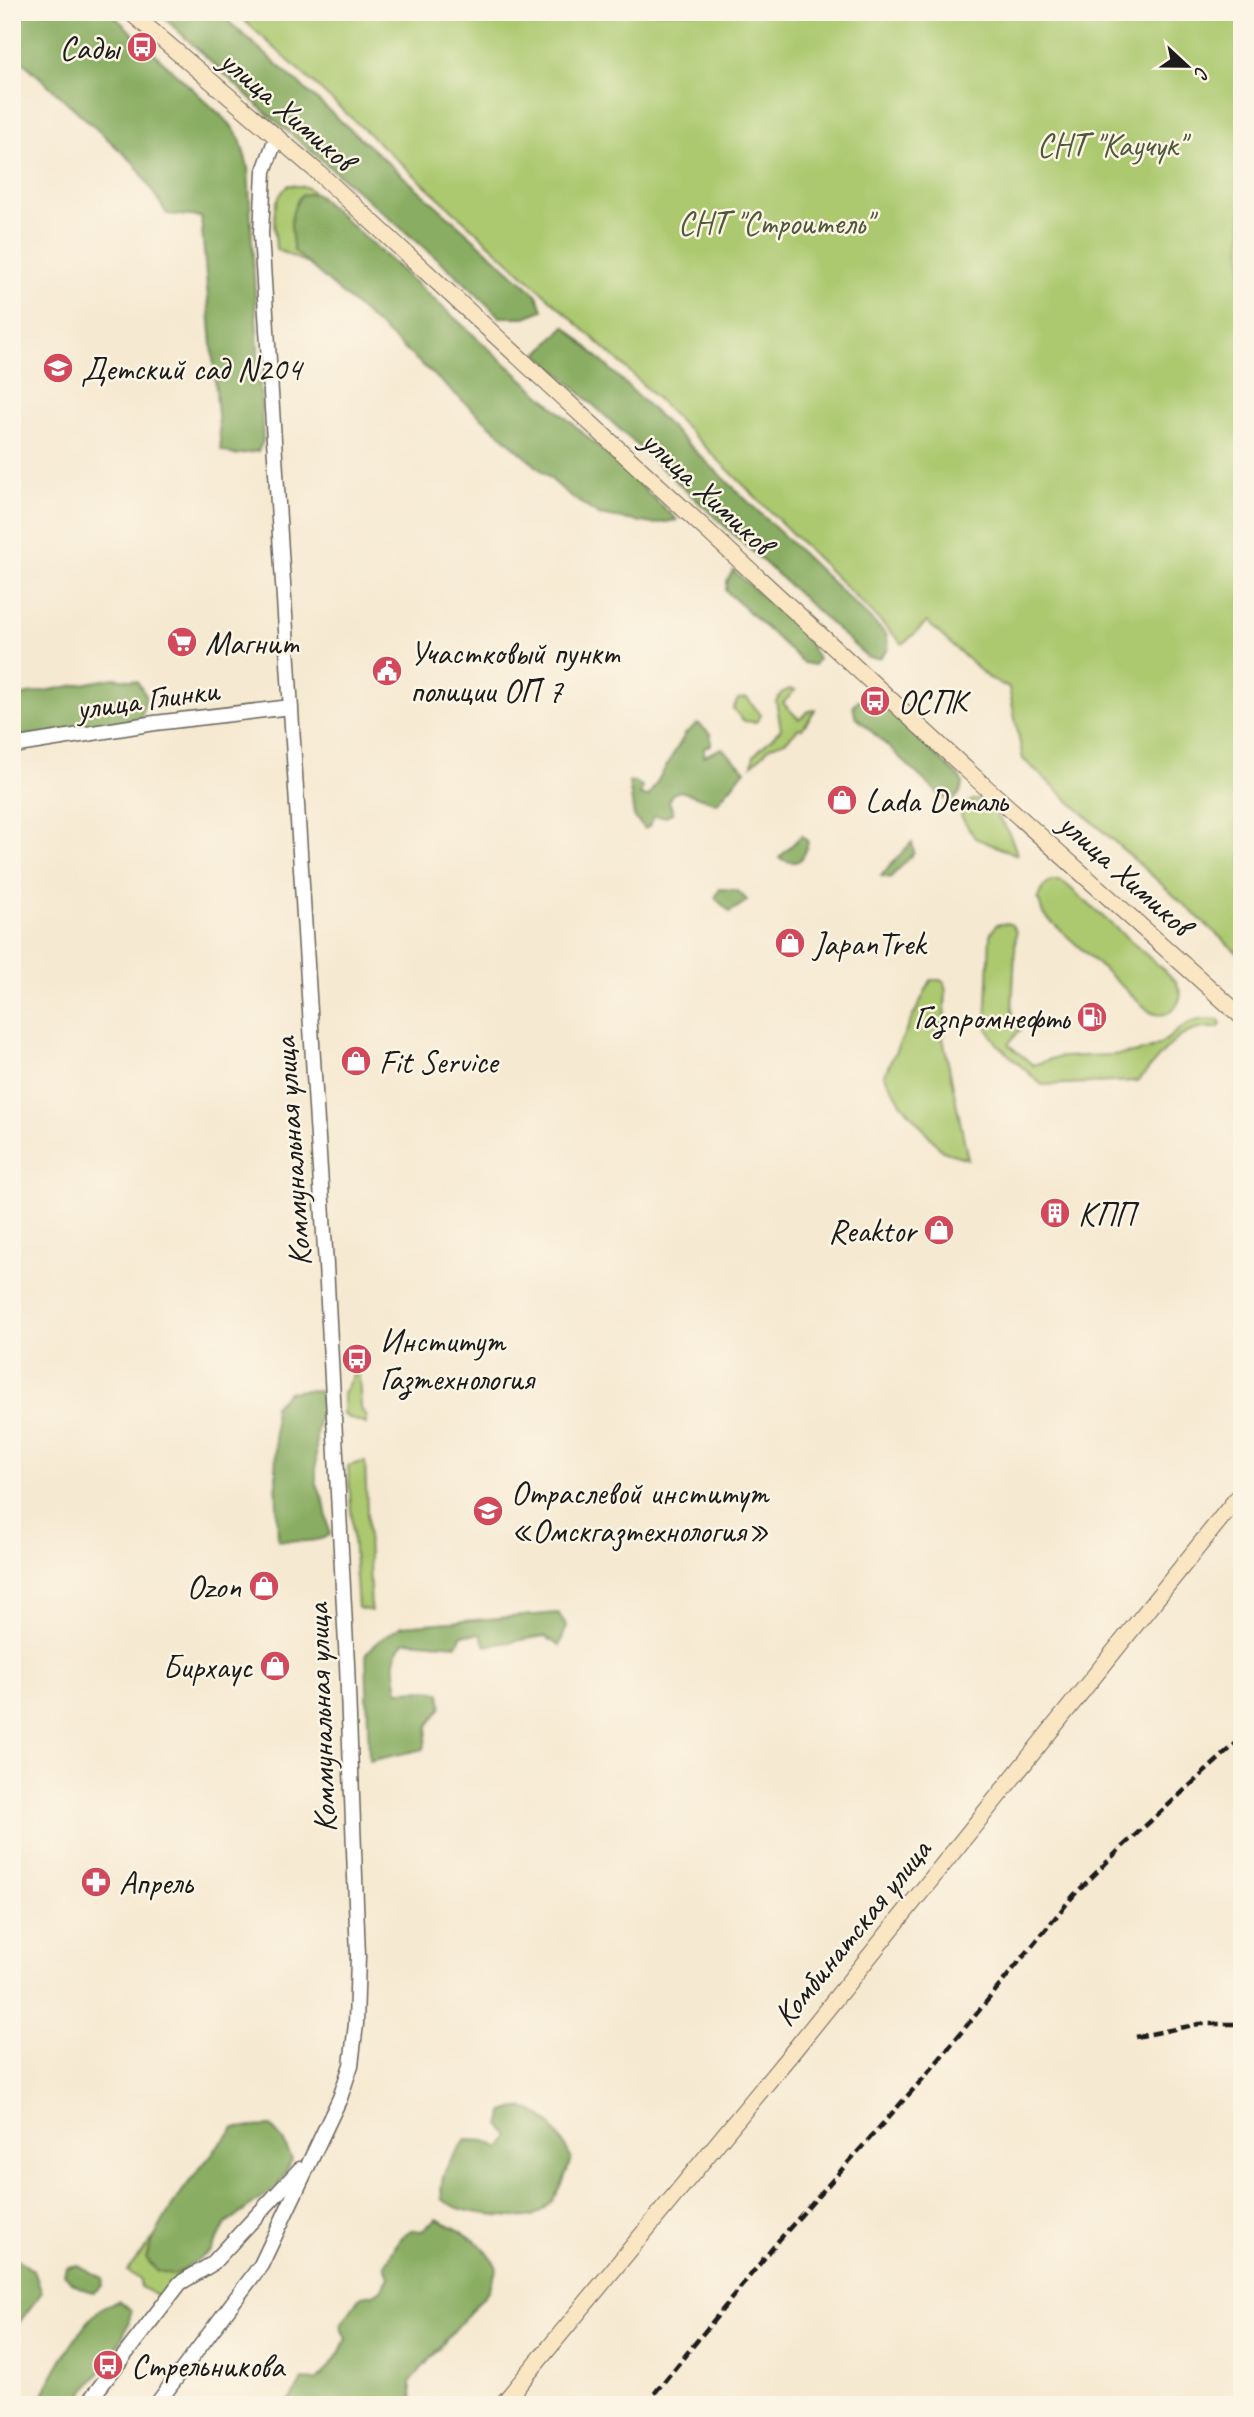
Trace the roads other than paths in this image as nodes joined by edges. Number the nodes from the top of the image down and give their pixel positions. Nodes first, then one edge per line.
1 (130, 12) edge
2 (276, 138) junction
3 (291, 707) junction
4 (12, 746) edge
5 (1242, 1017) edge
6 (1242, 1492) edge
7 (311, 2158) junction
8 (86, 2405) edge
9 (156, 2405) edge
10 (502, 2405) edge

1 - 2 main road, улица Химиков
2 - 3 street, Коммунальная улица
2 - 5 main road, улица Химиков
3 - 4 street, улица Глинки
3 - 7 street, Коммунальная улица
6 - 10 main road, Комбинатская улица
7 - 8 street, Коммунальная улица
7 - 9 street, Коммунальная улица

